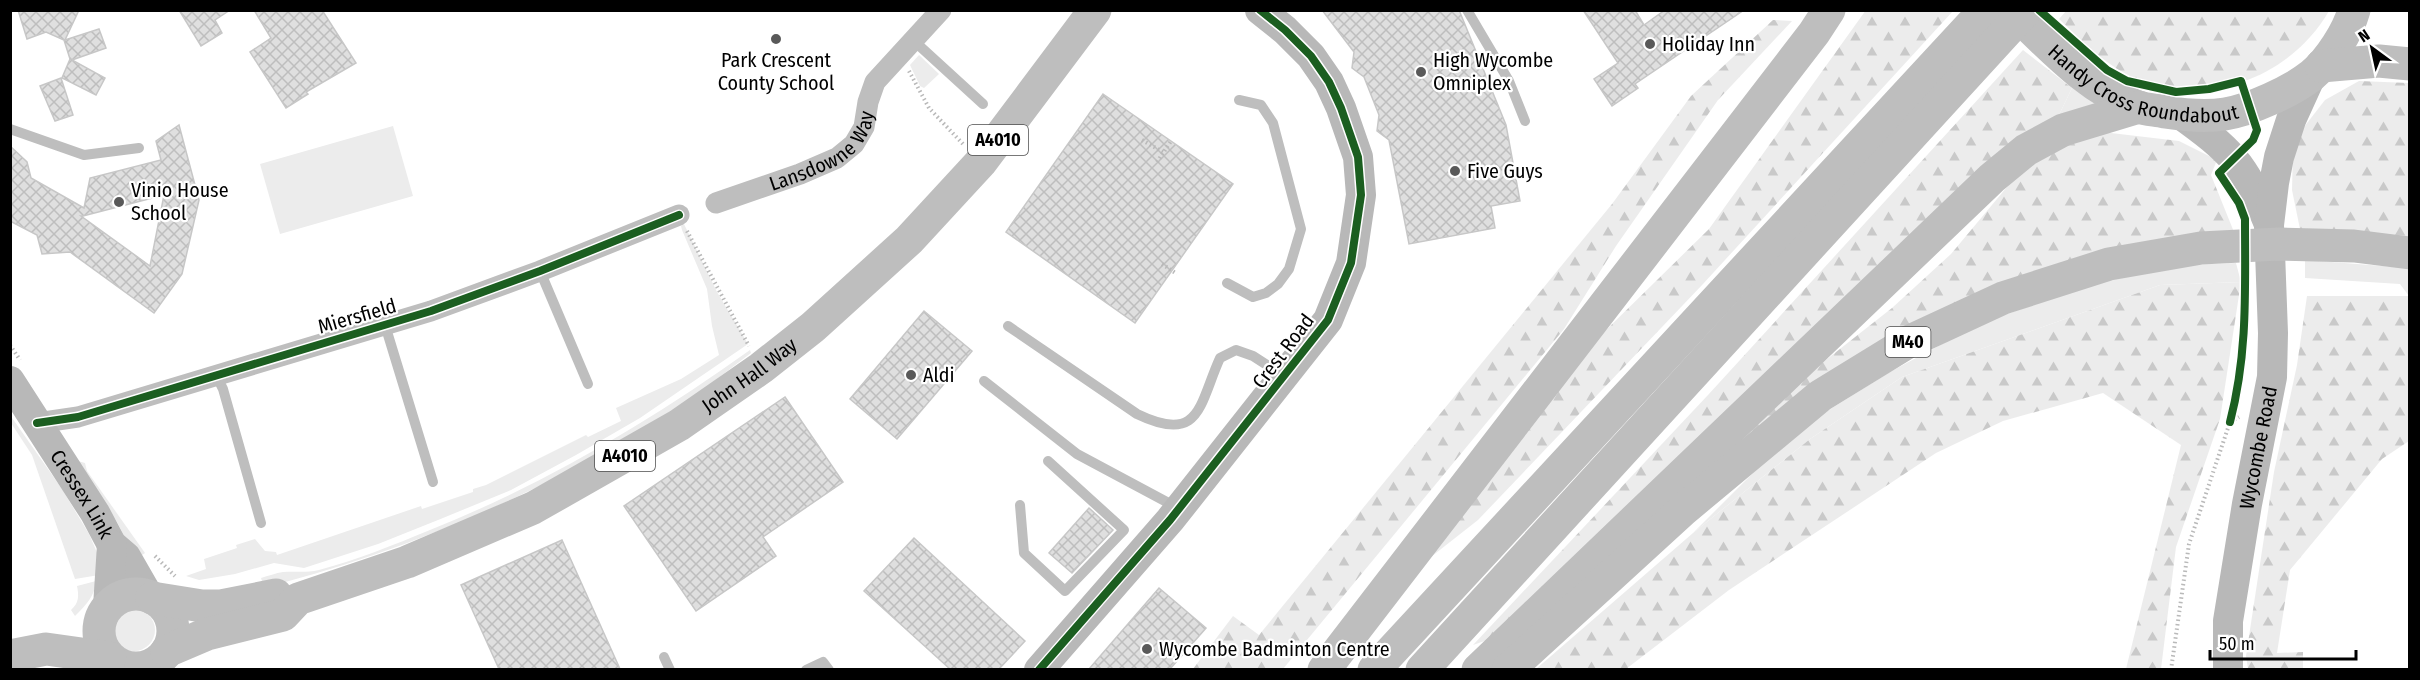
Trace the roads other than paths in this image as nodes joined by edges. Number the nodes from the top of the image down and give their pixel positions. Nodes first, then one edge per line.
1 (941, 10) edge
2 (1095, 10) edge
3 (1260, 10) edge
4 (1467, 10) edge
5 (1985, 10) edge
6 (2012, 10) edge
7 (2026, 10) edge
8 (2354, 10) edge
9 (1827, 12) edge
10 (907, 47) junction
11 (2409, 64) edge
12 (2316, 71) junction
13 (1239, 100) dead end
14 (983, 104) dead end
15 (2139, 107) junction
16 (2180, 114) junction
17 (1525, 121) dead end
18 (10, 129) edge
19 (139, 148) dead end
20 (716, 203) dead end
21 (679, 215) road end
22 (2269, 225) junction
23 (2409, 253) edge
24 (540, 271) junction
25 (1227, 283) dead end
26 (385, 325) junction
27 (1008, 326) dead end
28 (16, 372) edge
29 (216, 375) junction
30 (1284, 376) junction
31 (984, 381) dead end
32 (588, 384) dead end
33 (37, 423) junction
34 (1048, 461) dead end
35 (434, 482) dead end
36 (1020, 505) dead end
37 (1179, 509) junction
38 (261, 523) dead end
39 (112, 545) junction
40 (151, 597) junction
41 (298, 599) junction
42 (107, 608) junction
43 (46, 649) junction
44 (10, 656) edge
45 (664, 657) dead end
46 (166, 658) edge
47 (116, 664) edge
48 (670, 669) edge
49 (806, 669) edge
50 (829, 669) edge
51 (1039, 669) edge
52 (1324, 669) edge
53 (1374, 669) edge
54 (1422, 669) edge
55 (1478, 669) edge
56 (1508, 669) edge
57 (2228, 669) edge

1 - 10 street, Lansdowne Way
2 - 41 highway, John Hall Way / A4010
3 - 30 street, Crest Road
4 - 17 lane
5 - 53 highway
6 - 15 highway, Handy Cross Roundabout
7 - 54 highway
8 - 12 highway, Handy Cross Roundabout
9 - 52 highway
10 - 14 lane
10 - 20 street, Lansdowne Way
11 - 12 highway
12 - 16 highway, Handy Cross Roundabout
12 - 22 street, Wycombe Road
13 - 25 lane
15 - 16 highway, Handy Cross Roundabout
15 - 55 highway
16 - 22 street, Wycombe Road
18 - 19 lane
21 - 24 street, Miersfield
22 - 57 street, Wycombe Road
23 - 56 highway, M40
24 - 26 street, Miersfield
24 - 32 lane
26 - 29 street, Miersfield
26 - 35 lane
27 - 30 lane
28 - 33 street, Cressex Link
29 - 33 street, Miersfield
29 - 38 lane
30 - 37 street, Crest Road
31 - 37 lane
33 - 39 street, Cressex Link
34 - 36 lane
37 - 51 street, Crest Road
39 - 40 street, Cressex Link
39 - 42 street, Cressex Link
40 - 41 highway, John Hall Way / A4010
40 - 42 highway, A4010
40 - 46 highway
41 - 46 highway, John Hall Way / A4010
42 - 43 highway, A4010
42 - 47 highway
43 - 44 highway, A4010
43 - 47 highway, A4010
45 - 48 lane
46 - 47 highway, A4010
49 - 50 lane

